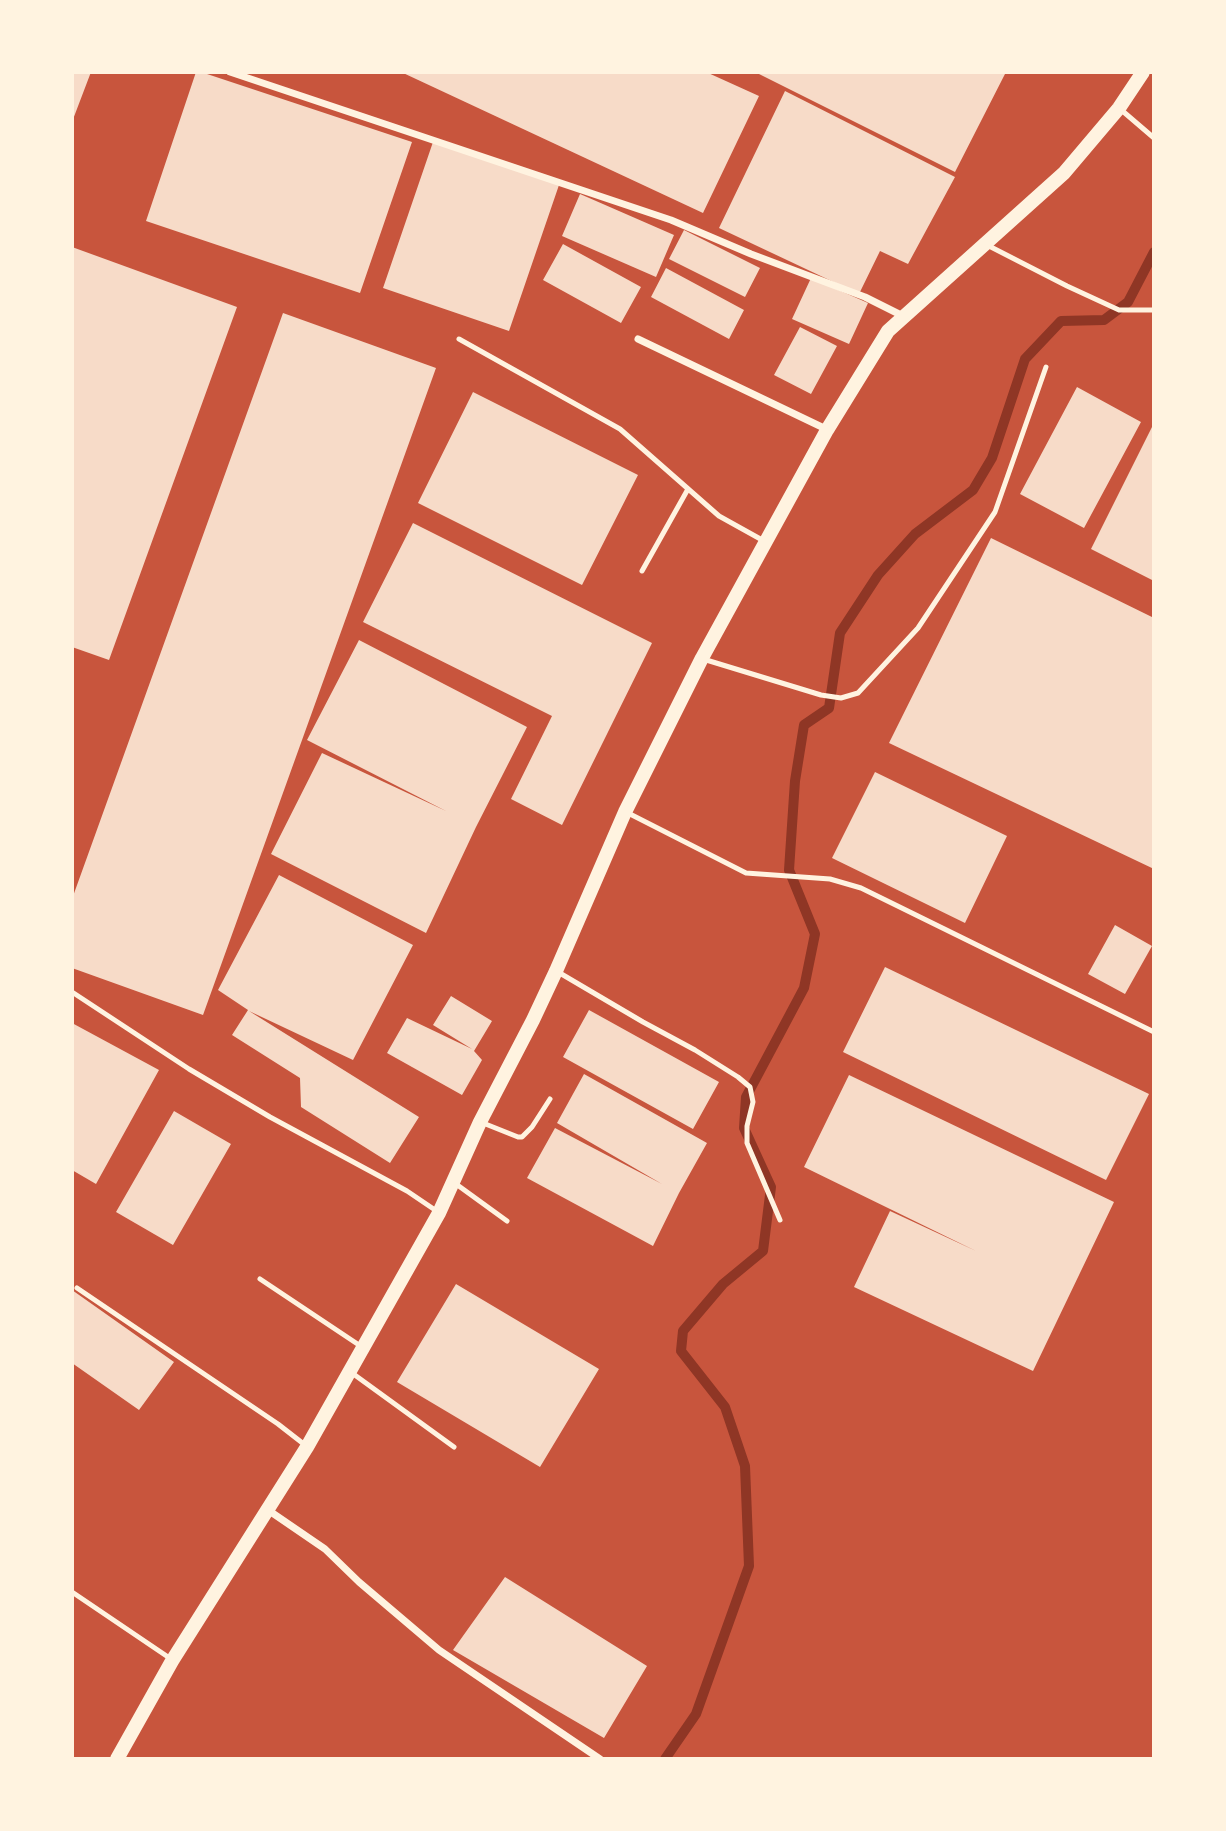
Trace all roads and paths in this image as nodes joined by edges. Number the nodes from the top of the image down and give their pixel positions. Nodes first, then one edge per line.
1 (230, 72) edge
2 (1143, 72) edge
3 (1119, 108) junction
4 (1154, 138) edge
5 (984, 243) junction
6 (1154, 310) edge
7 (903, 316) junction
8 (638, 339) dead end
9 (459, 340) dead end
10 (1046, 367) dead end
11 (827, 430) junction
12 (688, 489) junction
13 (764, 542) junction
14 (642, 571) dead end
15 (702, 658) junction
16 (625, 812) junction
17 (556, 971) junction
18 (72, 992) edge
19 (1154, 1032) edge
20 (550, 1099) dead end
21 (480, 1122) junction
22 (453, 1182) junction
23 (439, 1213) junction
24 (780, 1220) dead end
25 (507, 1221) dead end
26 (260, 1279) dead end
27 (77, 1288) dead end
28 (363, 1347) junction
29 (350, 1371) junction
30 (307, 1447) junction
31 (454, 1447) dead end
32 (267, 1509) junction
33 (72, 1592) edge
34 (172, 1661) junction
35 (117, 1759) edge
36 (600, 1759) edge

1 - 7 street
2 - 3 main road
3 - 4 lane
3 - 5 main road
5 - 6 lane
5 - 7 main road
7 - 11 main road
8 - 11 street
9 - 12 lane
10 - 15 lane
11 - 13 main road
12 - 13 lane
12 - 14 lane
13 - 15 main road
15 - 16 main road
16 - 17 main road
16 - 19 lane
17 - 21 main road
17 - 24 lane
18 - 23 lane
20 - 21 lane
21 - 22 main road
22 - 23 main road
22 - 25 lane
23 - 28 main road
26 - 28 lane
27 - 30 lane
28 - 29 main road
29 - 30 main road
29 - 31 lane
30 - 32 main road
32 - 34 main road
32 - 36 street
33 - 34 lane
34 - 35 main road

